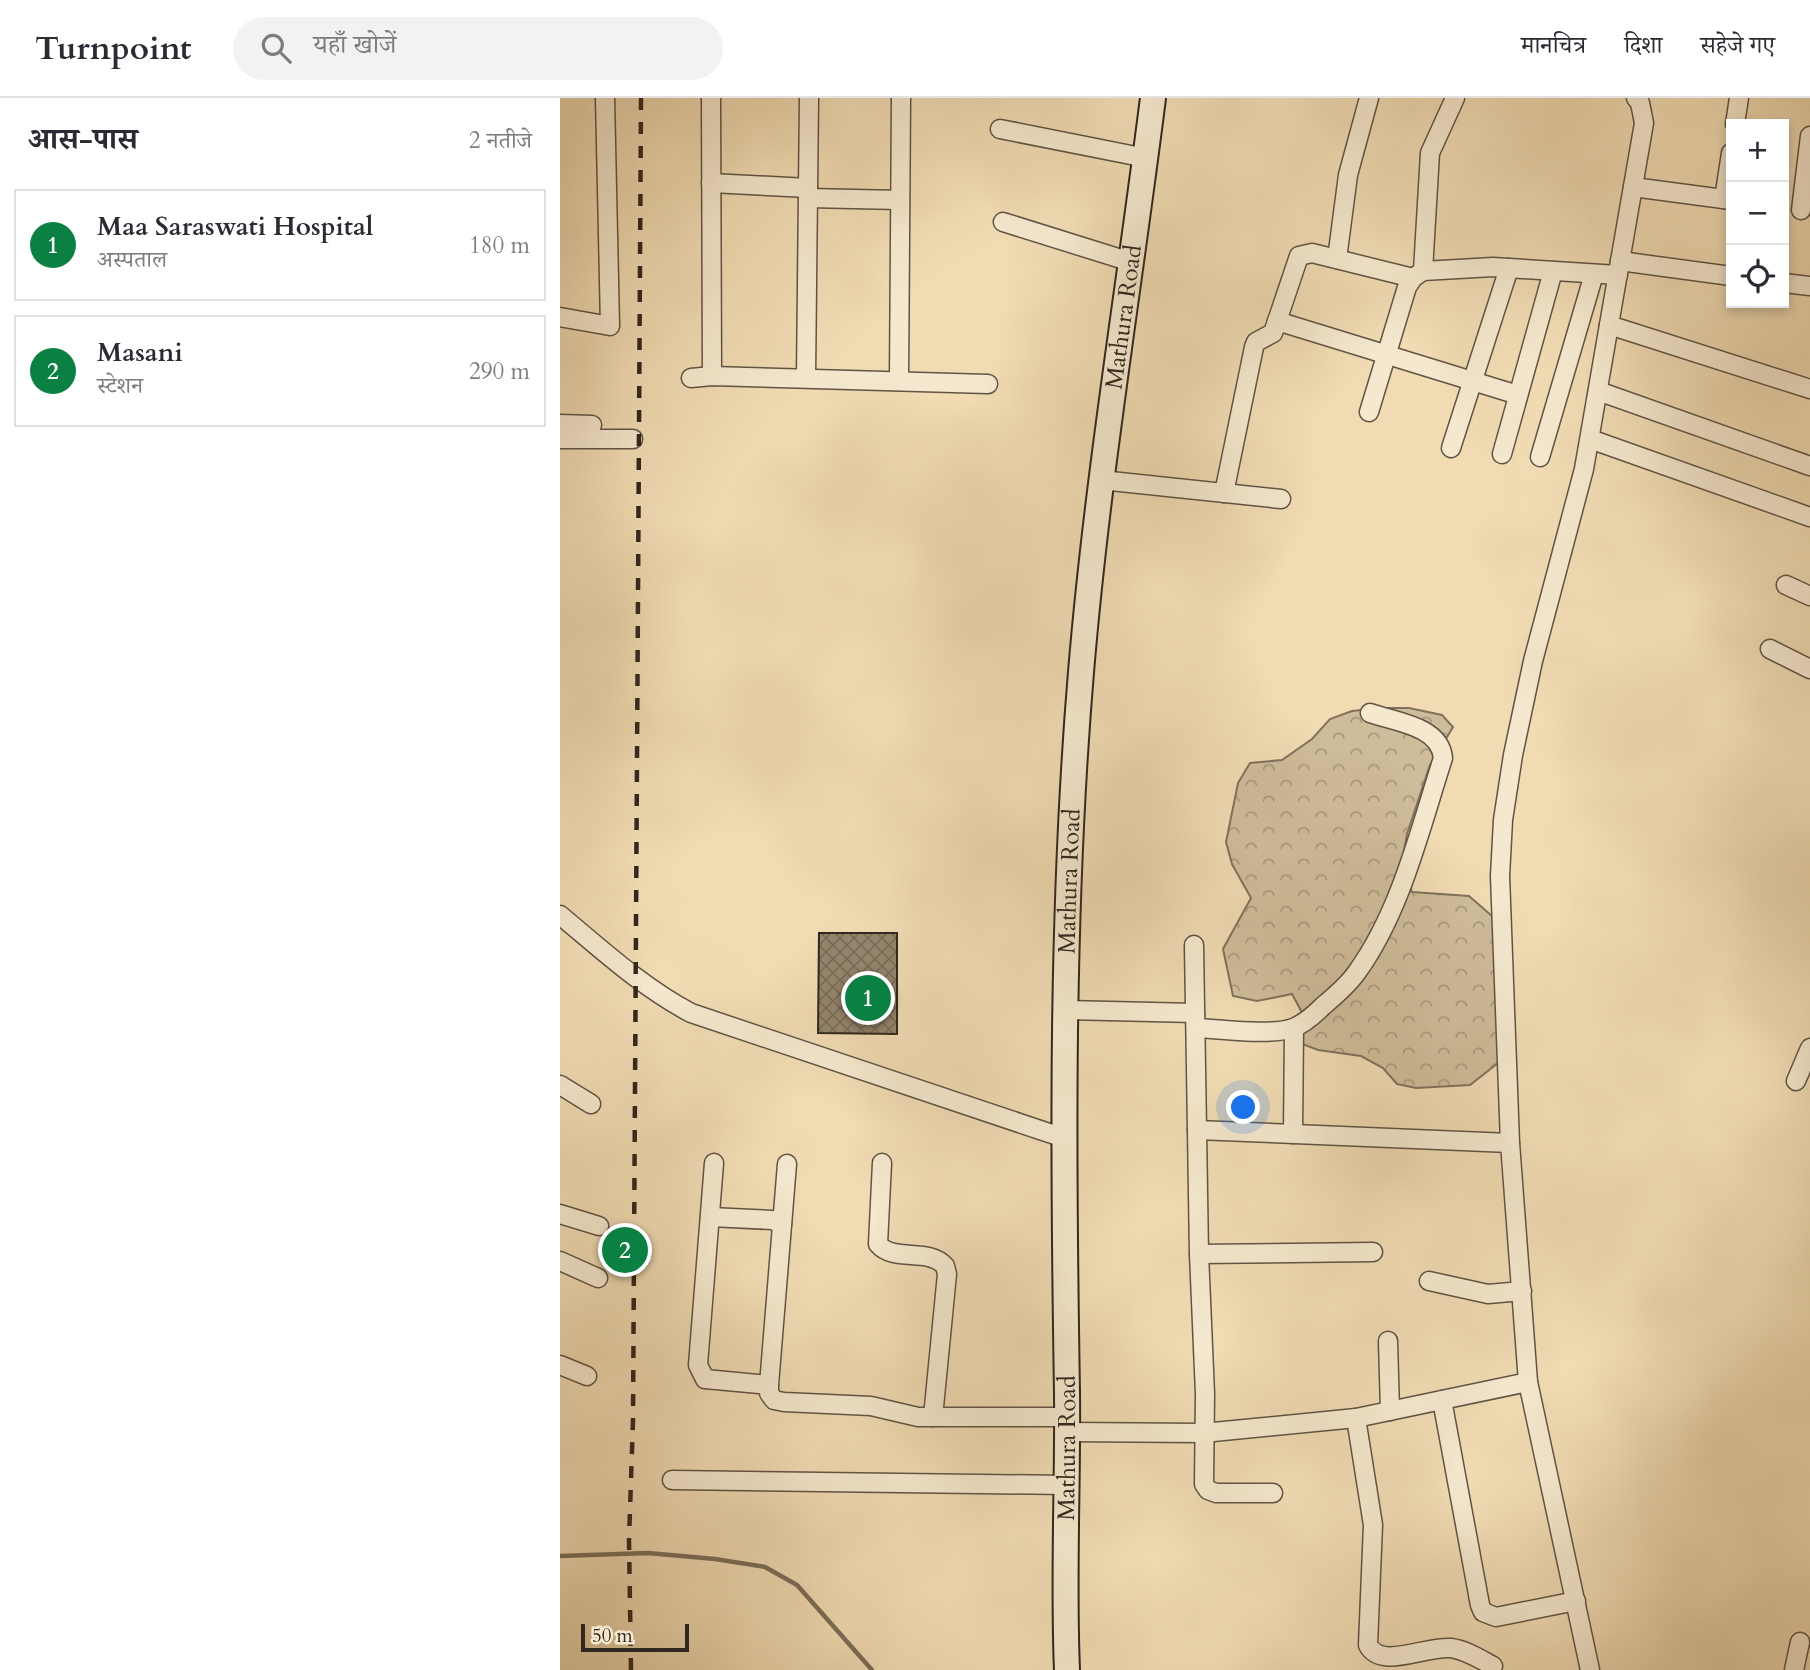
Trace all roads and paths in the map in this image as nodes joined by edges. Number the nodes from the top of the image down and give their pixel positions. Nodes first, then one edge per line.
1 (605, 98) edge
2 (711, 98) edge
3 (809, 98) edge
4 (901, 98) edge
5 (1153, 98) edge
6 (1369, 98) edge
7 (1455, 98) edge
8 (1739, 98) edge
9 (1642, 100) edge
10 (1736, 119) edge
11 (1000, 129) dead end
12 (1810, 136) edge
13 (1146, 158) junction
14 (711, 183) junction
15 (1633, 187) junction
16 (808, 193) junction
17 (900, 200) junction
18 (1726, 200) edge
19 (1798, 210) edge
20 (1003, 222) dead end
21 (1337, 259) junction
22 (1131, 262) junction
23 (1509, 268) junction
24 (1619, 268) junction
25 (1553, 271) junction
26 (1418, 274) junction
27 (1594, 274) junction
28 (1726, 276) edge
29 (1789, 284) edge
30 (1810, 286) edge
31 (560, 317) edge
32 (1277, 321) junction
33 (1609, 325) junction
34 (1387, 355) junction
35 (712, 376) junction
36 (806, 378) junction
37 (691, 379) dead end
38 (899, 380) junction
39 (1473, 382) junction
40 (988, 384) dead end
41 (1810, 389) edge
42 (1598, 391) junction
43 (1518, 395) junction
44 (1369, 412) dead end
45 (560, 424) edge
46 (592, 425) dead end
47 (560, 439) edge
48 (633, 439) dead end
49 (1590, 439) junction
50 (1451, 448) dead end
51 (1502, 454) dead end
52 (1540, 457) dead end
53 (1810, 466) edge
54 (1101, 480) junction
55 (1224, 493) junction
56 (1281, 499) dead end
57 (1810, 517) edge
58 (1786, 585) dead end
59 (1810, 596) edge
60 (1770, 649) dead end
61 (1810, 668) edge
62 (1370, 713) dead end
63 (560, 915) edge
64 (1194, 945) dead end
65 (1066, 1010) junction
66 (1196, 1020) junction
67 (1294, 1028) junction
68 (1810, 1048) edge
69 (1797, 1082) dead end
70 (560, 1085) edge
71 (591, 1104) dead end
72 (1197, 1130) junction
73 (1293, 1134) junction
74 (1064, 1138) junction
75 (1510, 1143) junction
76 (714, 1163) dead end
77 (882, 1163) dead end
78 (787, 1164) dead end
79 (560, 1214) edge
80 (710, 1217) junction
81 (782, 1224) junction
82 (599, 1226) dead end
83 (1373, 1252) dead end
84 (1199, 1254) junction
85 (560, 1261) edge
86 (598, 1279) dead end
87 (1429, 1281) dead end
88 (1522, 1291) junction
89 (1388, 1341) dead end
90 (560, 1365) edge
91 (587, 1376) dead end
92 (1528, 1382) junction
93 (769, 1385) junction
94 (1442, 1400) junction
95 (1390, 1411) junction
96 (933, 1417) junction
97 (1356, 1418) junction
98 (1067, 1424) junction
99 (1203, 1433) junction
100 (672, 1480) dead end
101 (1066, 1485) junction
102 (1273, 1493) dead end
103 (1576, 1601) junction
104 (1800, 1642) dead end
105 (1493, 1666) dead end
106 (1068, 1670) edge
107 (1590, 1670) edge
108 (1794, 1670) edge

1 - 31 street
2 - 14 street
3 - 16 street
4 - 17 street
5 - 13 main road, Mathura Road
6 - 21 street
7 - 26 street
8 - 10 street
9 - 15 street
11 - 13 street
12 - 19 street
13 - 22 main road, Mathura Road
14 - 16 street
14 - 35 street
15 - 18 street
15 - 24 street
16 - 17 street
16 - 36 street
17 - 38 street
20 - 22 street
21 - 26 street
21 - 32 street
22 - 54 main road, Mathura Road
23 - 25 street
23 - 26 street
23 - 39 street
24 - 27 street
24 - 28 street
24 - 33 street
25 - 27 street
25 - 43 street
26 - 34 street
27 - 52 street
29 - 30 street
32 - 34 street
32 - 55 street
33 - 41 street
33 - 42 street
34 - 39 street
34 - 44 street
35 - 36 street
35 - 37 street
36 - 38 street
38 - 40 street
39 - 43 street
39 - 50 street
42 - 49 street
42 - 53 street
43 - 51 street
45 - 46 street
47 - 48 street
49 - 57 street
49 - 75 street
54 - 55 street
54 - 65 main road, Mathura Road
55 - 56 street
58 - 59 street
60 - 61 street
62 - 67 street
63 - 74 street
64 - 66 street
65 - 66 street
65 - 74 main road, Mathura Road
66 - 67 street
66 - 72 street
67 - 73 street
68 - 69 street
70 - 71 street
72 - 73 street
72 - 84 street
73 - 75 street
74 - 98 main road, Mathura Road
75 - 88 street
76 - 80 street
77 - 96 street
78 - 81 street
79 - 82 street
80 - 81 street
80 - 93 street
81 - 93 street
83 - 84 street
84 - 99 street
85 - 86 street
87 - 88 street
88 - 92 street
89 - 95 street
90 - 91 street
92 - 94 street
92 - 103 street
93 - 96 street
94 - 95 street
94 - 103 street
95 - 97 street
96 - 98 street
97 - 99 street
97 - 105 street
98 - 99 street
98 - 101 main road, Mathura Road
99 - 102 street
100 - 101 street
101 - 106 main road, Mathura Road
103 - 107 street
104 - 108 street

